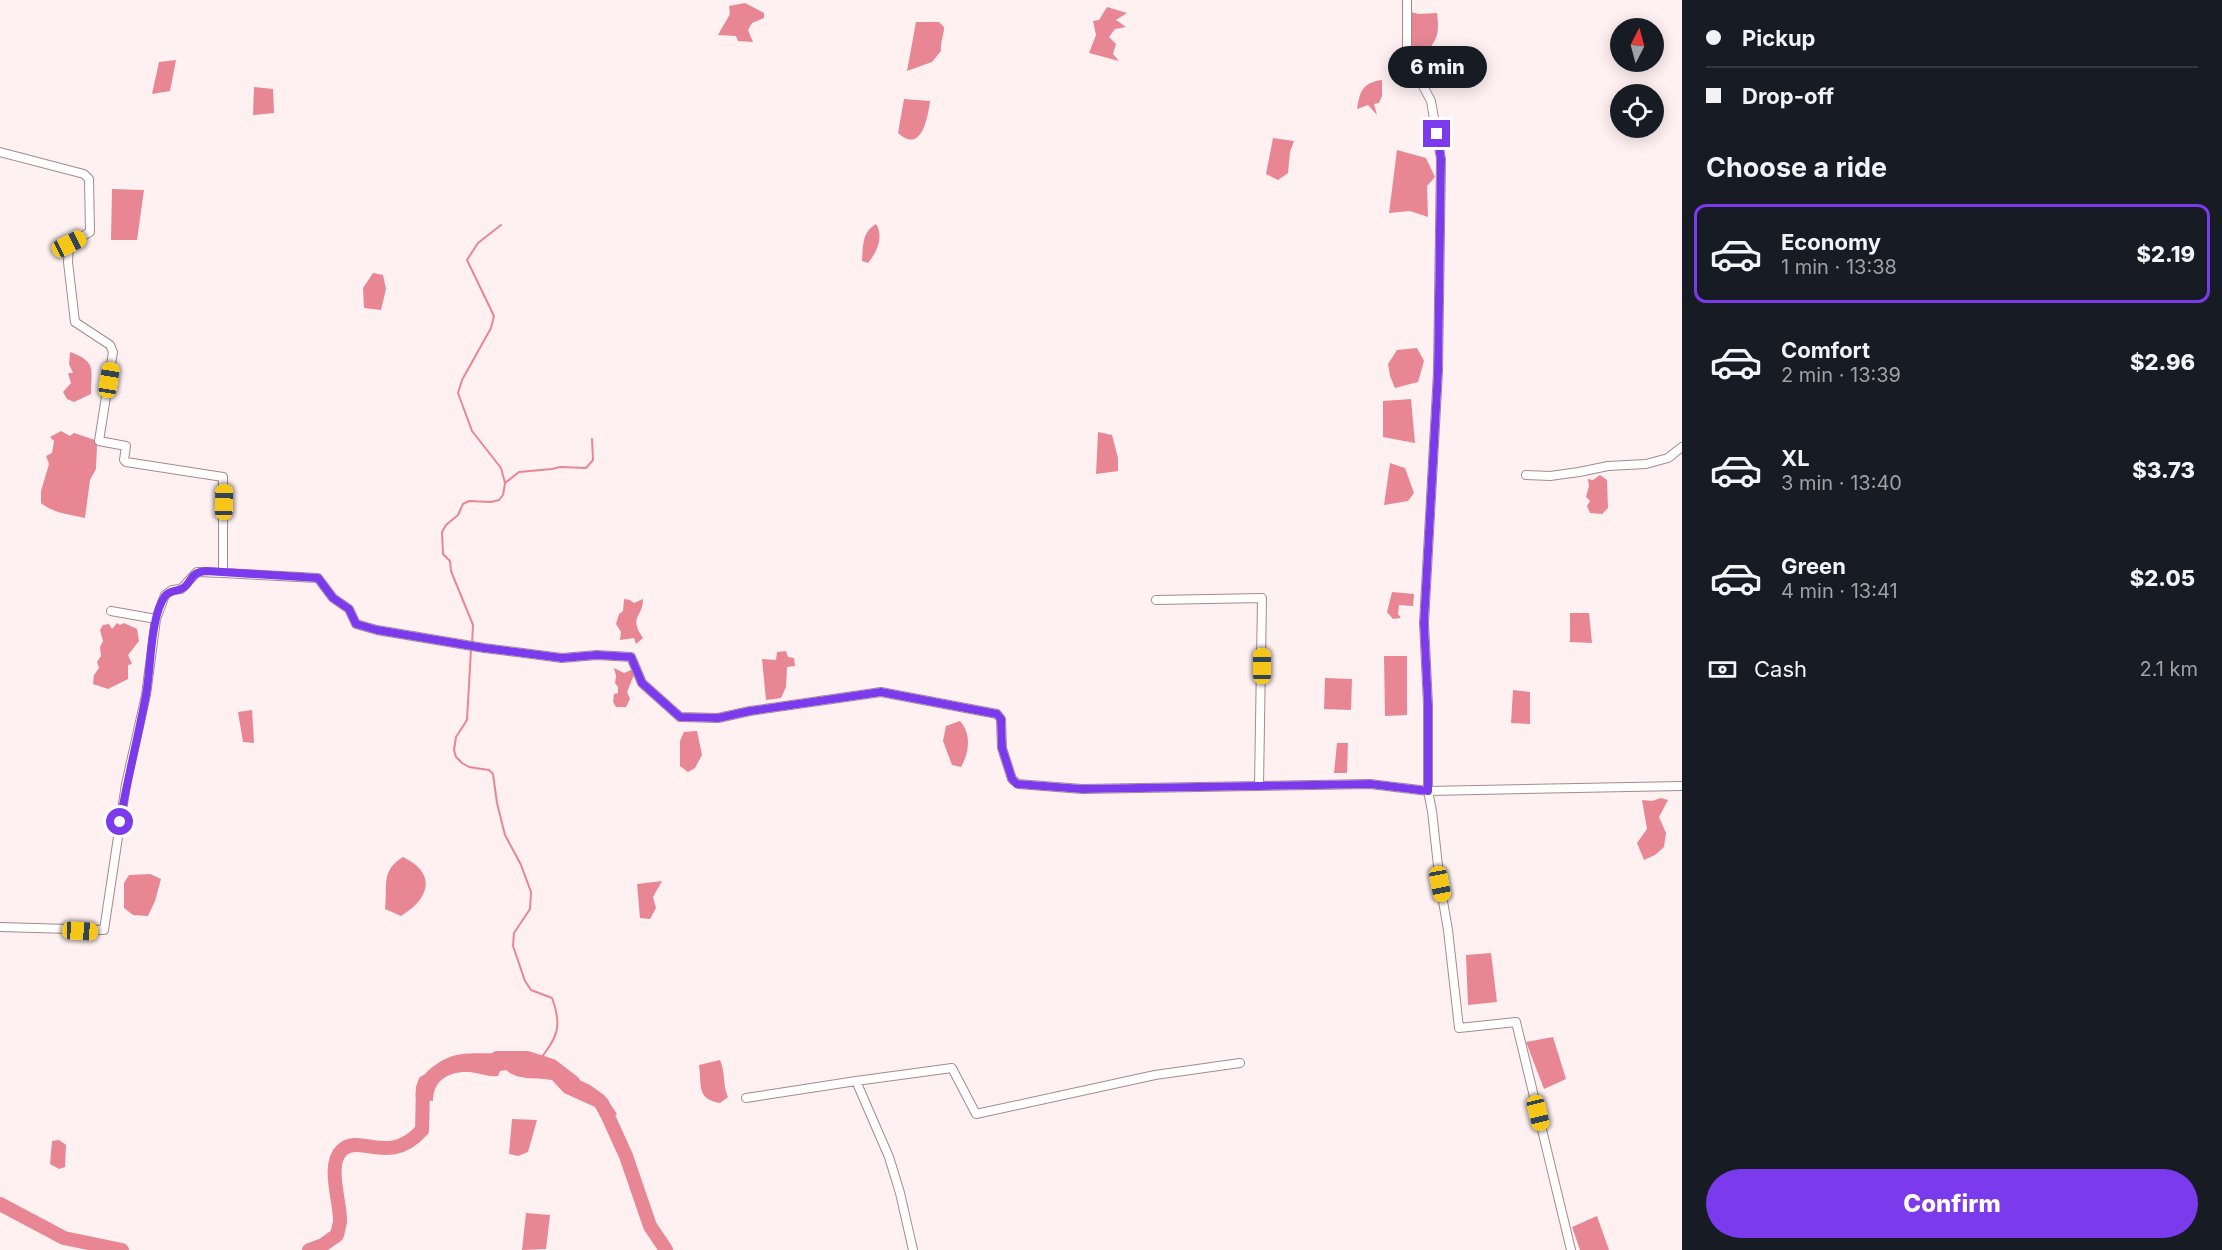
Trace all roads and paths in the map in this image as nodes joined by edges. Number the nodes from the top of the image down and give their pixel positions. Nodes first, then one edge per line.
1 (1407, 0) edge
2 (0, 152) edge
3 (1682, 447) edge
4 (1526, 475) dead end
5 (223, 573) junction
6 (1156, 600) dead end
7 (111, 611) dead end
8 (156, 619) junction
9 (1259, 786) junction
10 (1682, 786) edge
11 (1428, 791) junction
12 (0, 927) edge
13 (1240, 1063) dead end
14 (856, 1081) junction
15 (746, 1098) dead end
16 (913, 1250) edge
17 (1571, 1250) edge

1 - 11 street
2 - 5 street
3 - 4 street
5 - 8 street
5 - 9 street
6 - 9 street
7 - 8 street
8 - 12 street
9 - 11 street
10 - 11 street
11 - 17 street
13 - 14 street
14 - 15 street
14 - 16 street

